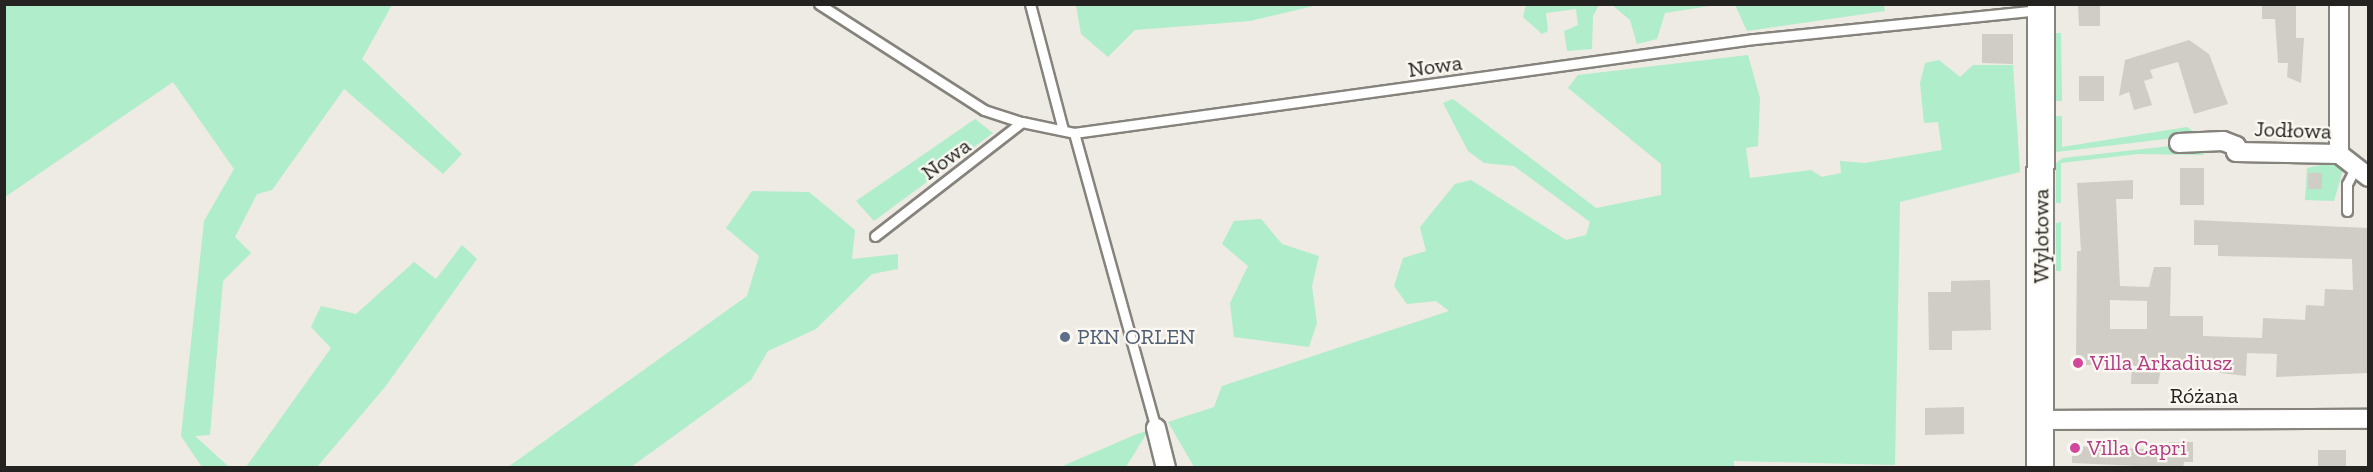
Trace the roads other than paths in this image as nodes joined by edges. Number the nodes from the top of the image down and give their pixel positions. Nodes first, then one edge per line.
1 (819, 4) edge
2 (1030, 4) edge
3 (2340, 4) edge
4 (2041, 7) edge
5 (1022, 122) junction
6 (1063, 130) junction
7 (1074, 133) junction
8 (2179, 143) dead end
9 (2339, 154) junction
10 (2362, 173) edge
11 (2348, 211) dead end
12 (875, 236) dead end
13 (2368, 419) edge
14 (2040, 420) junction
15 (1156, 428) joint
16 (1166, 468) edge
17 (2040, 468) edge

1 - 5 lane
2 - 6 lane
3 - 9 street
4 - 7 lane, Nowa
4 - 14 street, Wylotowa
5 - 6 lane, Nowa
5 - 12 lane, Nowa
6 - 7 lane, Nowa
7 - 15 lane
8 - 9 street, Jodłowa
9 - 10 street, Jodłowa
10 - 11 lane
13 - 14 street, Różana
14 - 17 street, Wylotowa
15 - 16 street

